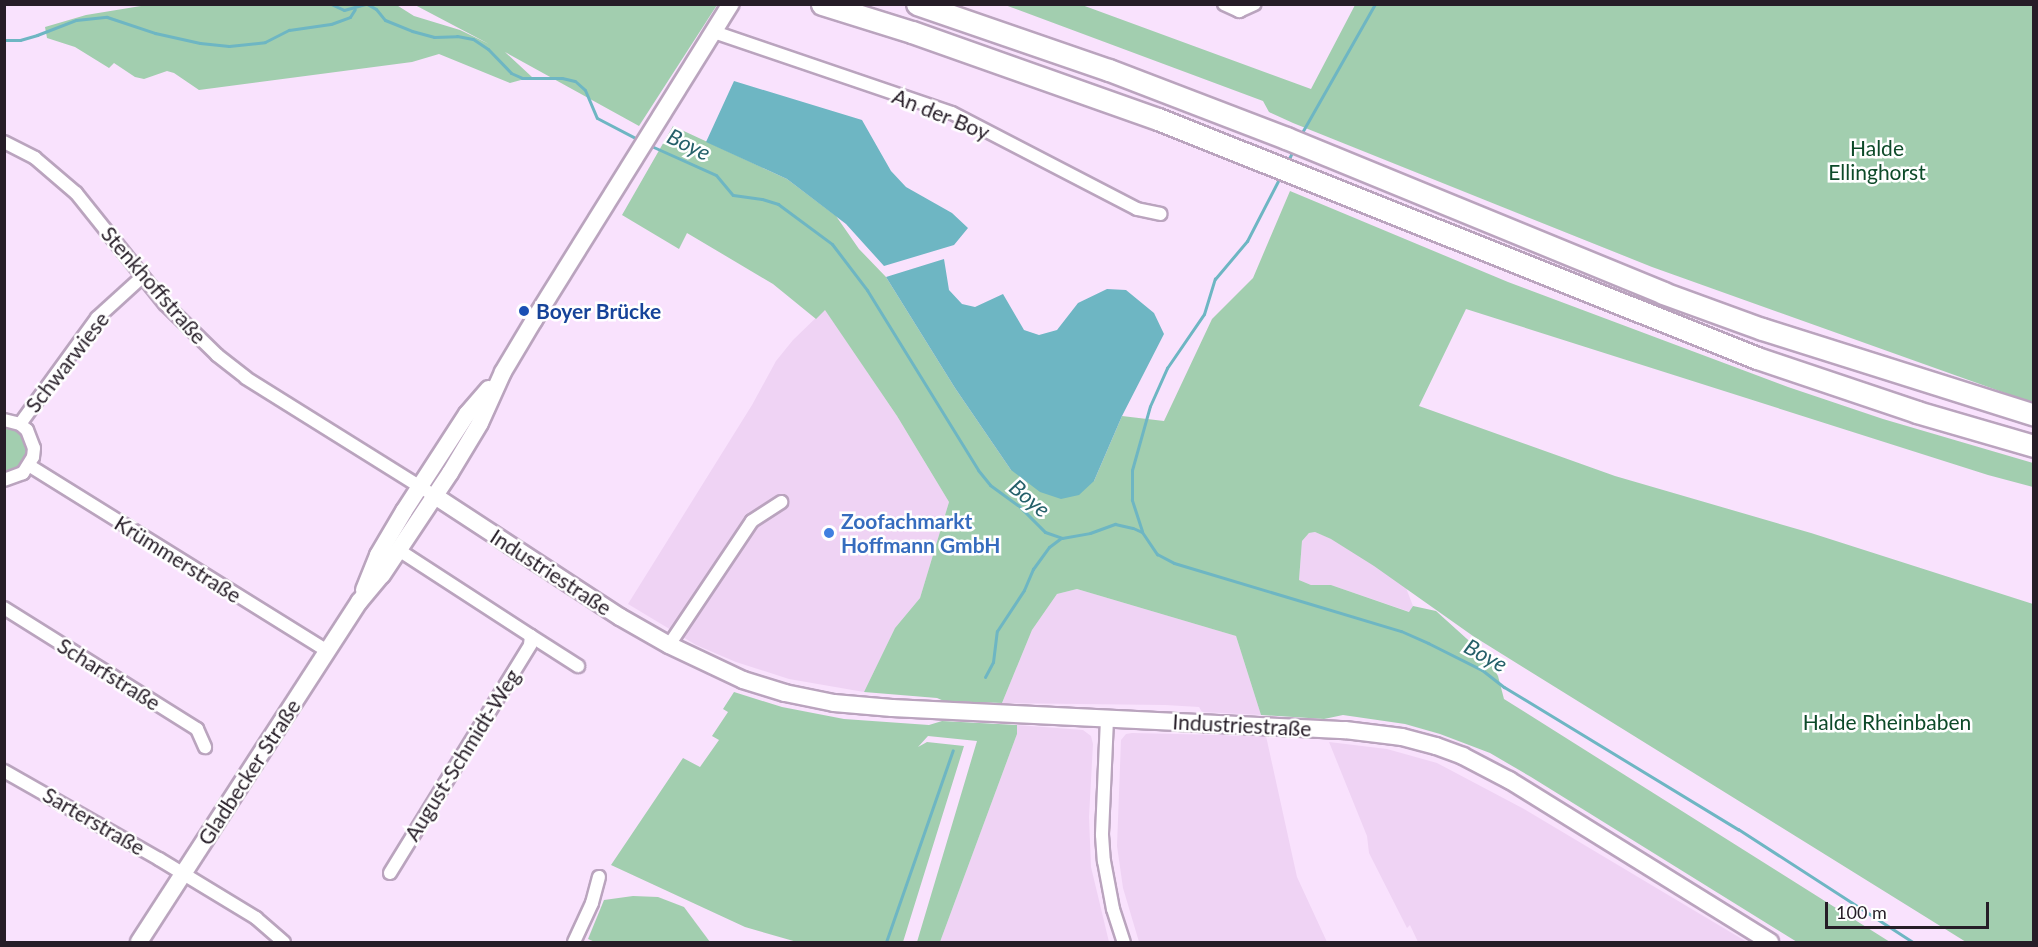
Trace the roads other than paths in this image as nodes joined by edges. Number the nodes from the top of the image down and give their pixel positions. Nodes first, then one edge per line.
1 (731, 4) edge
2 (822, 4) edge
3 (917, 4) edge
4 (1224, 4) edge
5 (1252, 7) edge
6 (714, 32) junction
7 (4, 142) edge
8 (1160, 214) dead end
9 (142, 277) junction
10 (503, 372) junction
11 (2034, 415) edge
12 (4, 420) edge
13 (20, 424) junction
14 (2034, 446) edge
15 (30, 466) junction
16 (4, 480) edge
17 (419, 487) junction
18 (435, 496) junction
19 (781, 502) dead end
20 (400, 551) junction
21 (359, 602) junction
22 (4, 608) edge
23 (531, 636) junction
24 (669, 645) junction
25 (327, 651) junction
26 (578, 666) dead end
27 (1107, 719) junction
28 (205, 747) dead end
29 (4, 771) edge
30 (182, 873) junction
31 (390, 873) dead end
32 (599, 877) dead end
33 (139, 942) edge
34 (284, 942) edge
35 (574, 942) edge
36 (1124, 942) edge
37 (1770, 942) edge

1 - 6 street, Gladbecker Straße
2 - 14 highway
3 - 11 highway
4 - 5 street
6 - 8 street, An der Boy
6 - 10 street, Gladbecker Straße
7 - 9 street, Stenkhoffstraße
9 - 13 street, Schwarwiese
9 - 17 street, Stenkhoffstraße
10 - 17 street, Gladbecker Straße
10 - 18 street, Gladbecker Straße
12 - 13 street, Schwarwiese
13 - 15 street, Schwarwiese
15 - 16 street
15 - 25 street, Krümmerstraße
17 - 18 street, Stenkhoffstraße
17 - 21 street, Gladbecker Straße
18 - 20 street, Gladbecker Straße
18 - 24 street, Industriestraße
19 - 24 street
20 - 21 street, Gladbecker Straße
20 - 23 street
21 - 25 street, Gladbecker Straße
22 - 28 street, Scharfstraße
23 - 26 street
23 - 31 street, August-Schmidt-Weg
24 - 27 street, Industriestraße
25 - 30 street, Gladbecker Straße
27 - 36 street
27 - 37 street, Industriestraße
29 - 30 street, Sarterstraße
30 - 33 street, Gladbecker Straße
30 - 34 street, Sarterstraße
32 - 35 street

